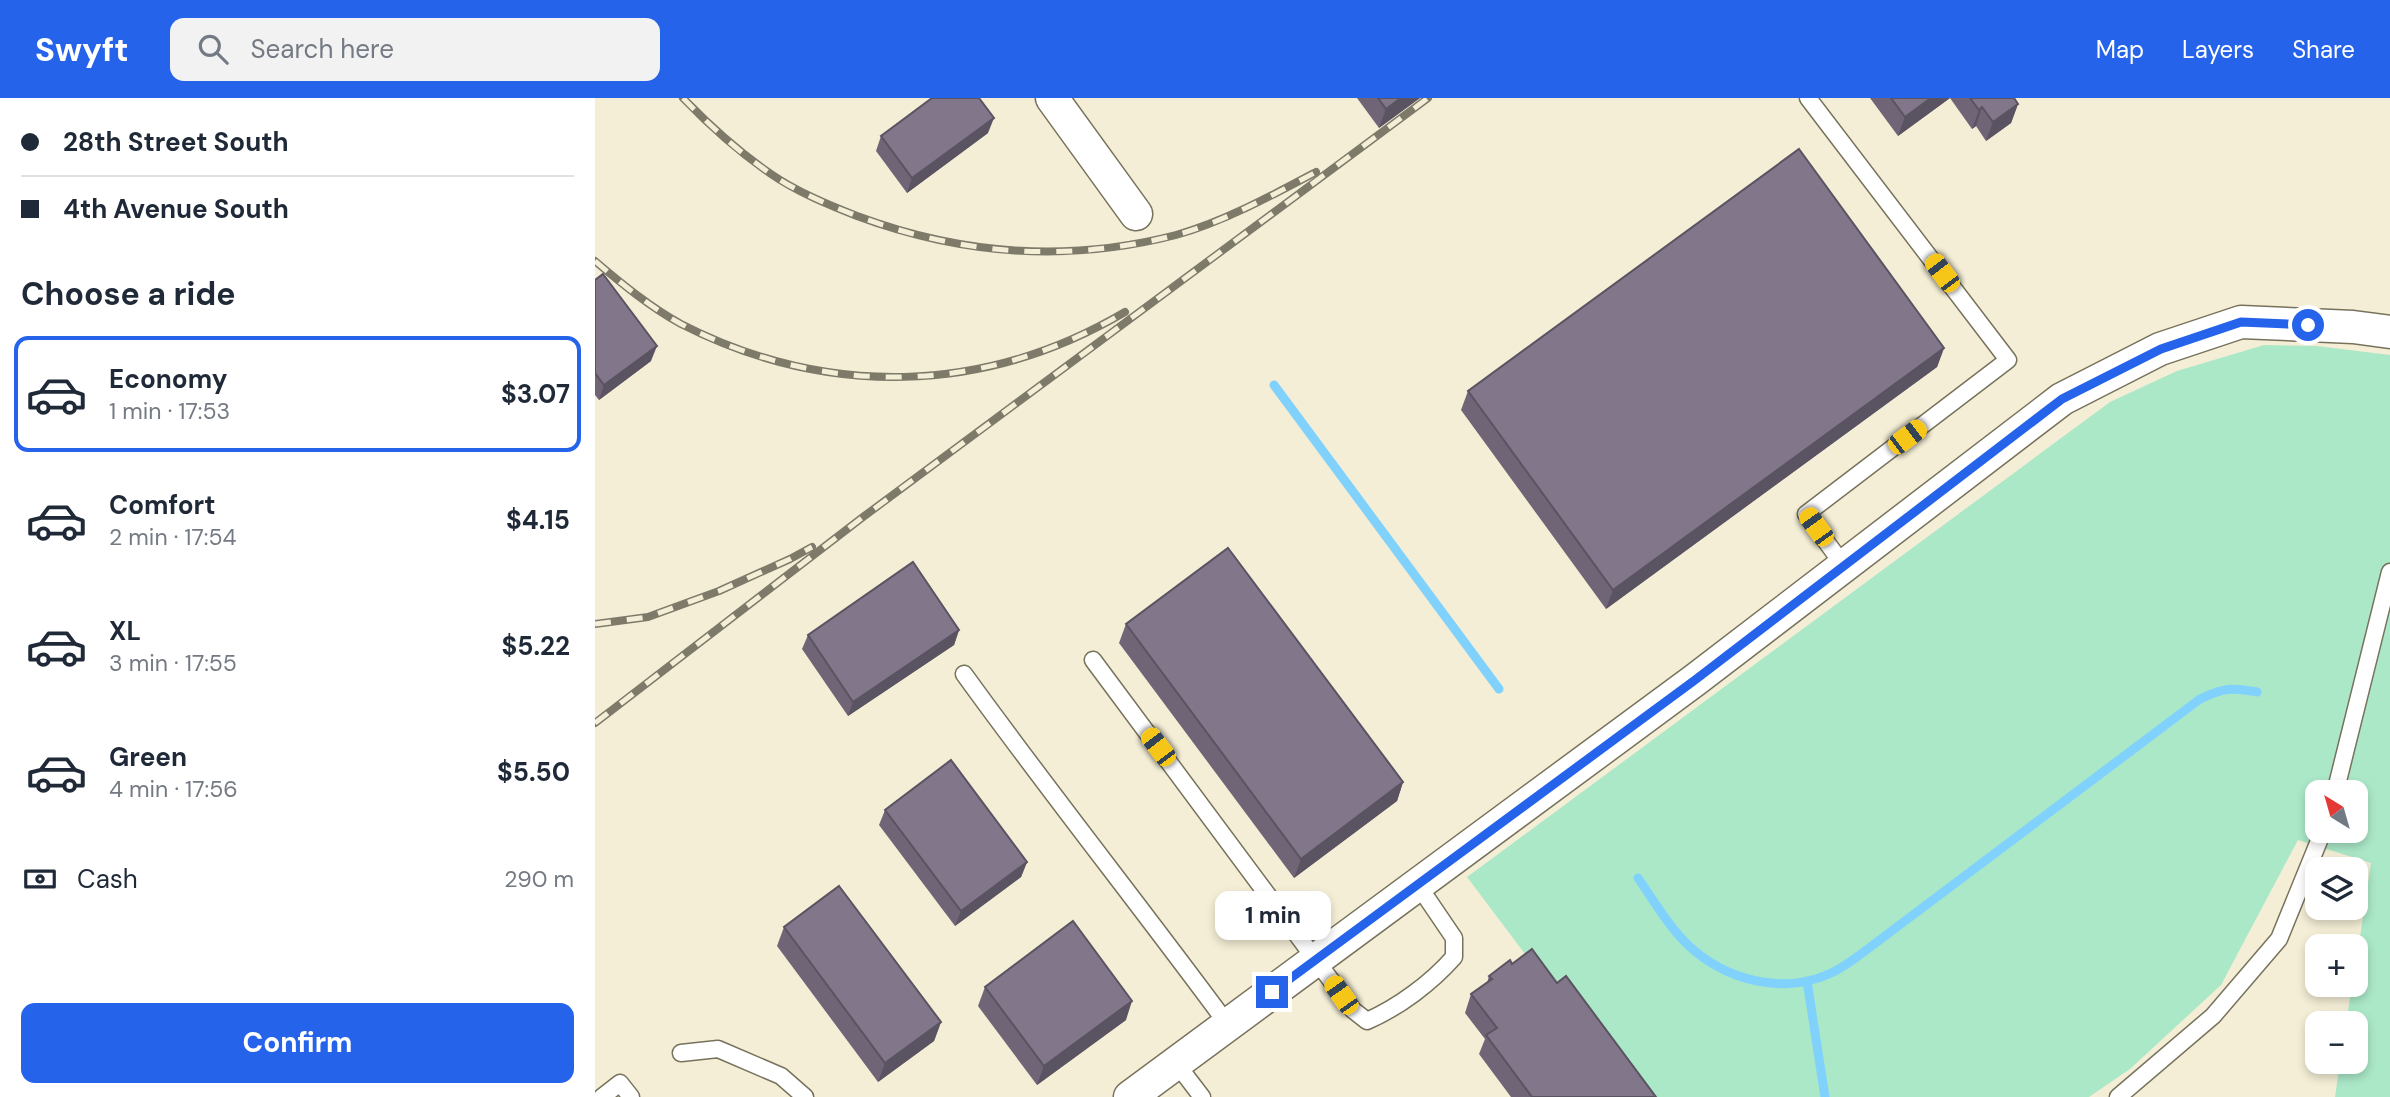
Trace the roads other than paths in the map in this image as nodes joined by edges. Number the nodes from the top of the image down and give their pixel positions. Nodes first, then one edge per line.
1 (1052, 98) edge
2 (1808, 98) edge
3 (1136, 215) dead end
4 (2390, 332) edge
5 (1844, 566) junction
6 (2390, 572) edge
7 (1093, 660) dead end
8 (964, 674) dead end
9 (2338, 780) edge
10 (2318, 844) edge
11 (1418, 885) junction
12 (1317, 960) junction
13 (1228, 1025) junction
14 (681, 1053) dead end
15 (1176, 1063) junction
16 (602, 1097) edge
17 (631, 1097) edge
18 (805, 1097) edge
19 (1130, 1097) edge
20 (1202, 1097) edge
21 (2117, 1097) edge

1 - 3 street
2 - 5 lane
4 - 5 street
5 - 11 street
6 - 9 lane
7 - 12 lane
8 - 13 lane
10 - 21 lane
11 - 12 street
11 - 12 lane
12 - 13 street
13 - 15 street
14 - 18 lane
15 - 19 street
15 - 20 lane
16 - 17 lane

